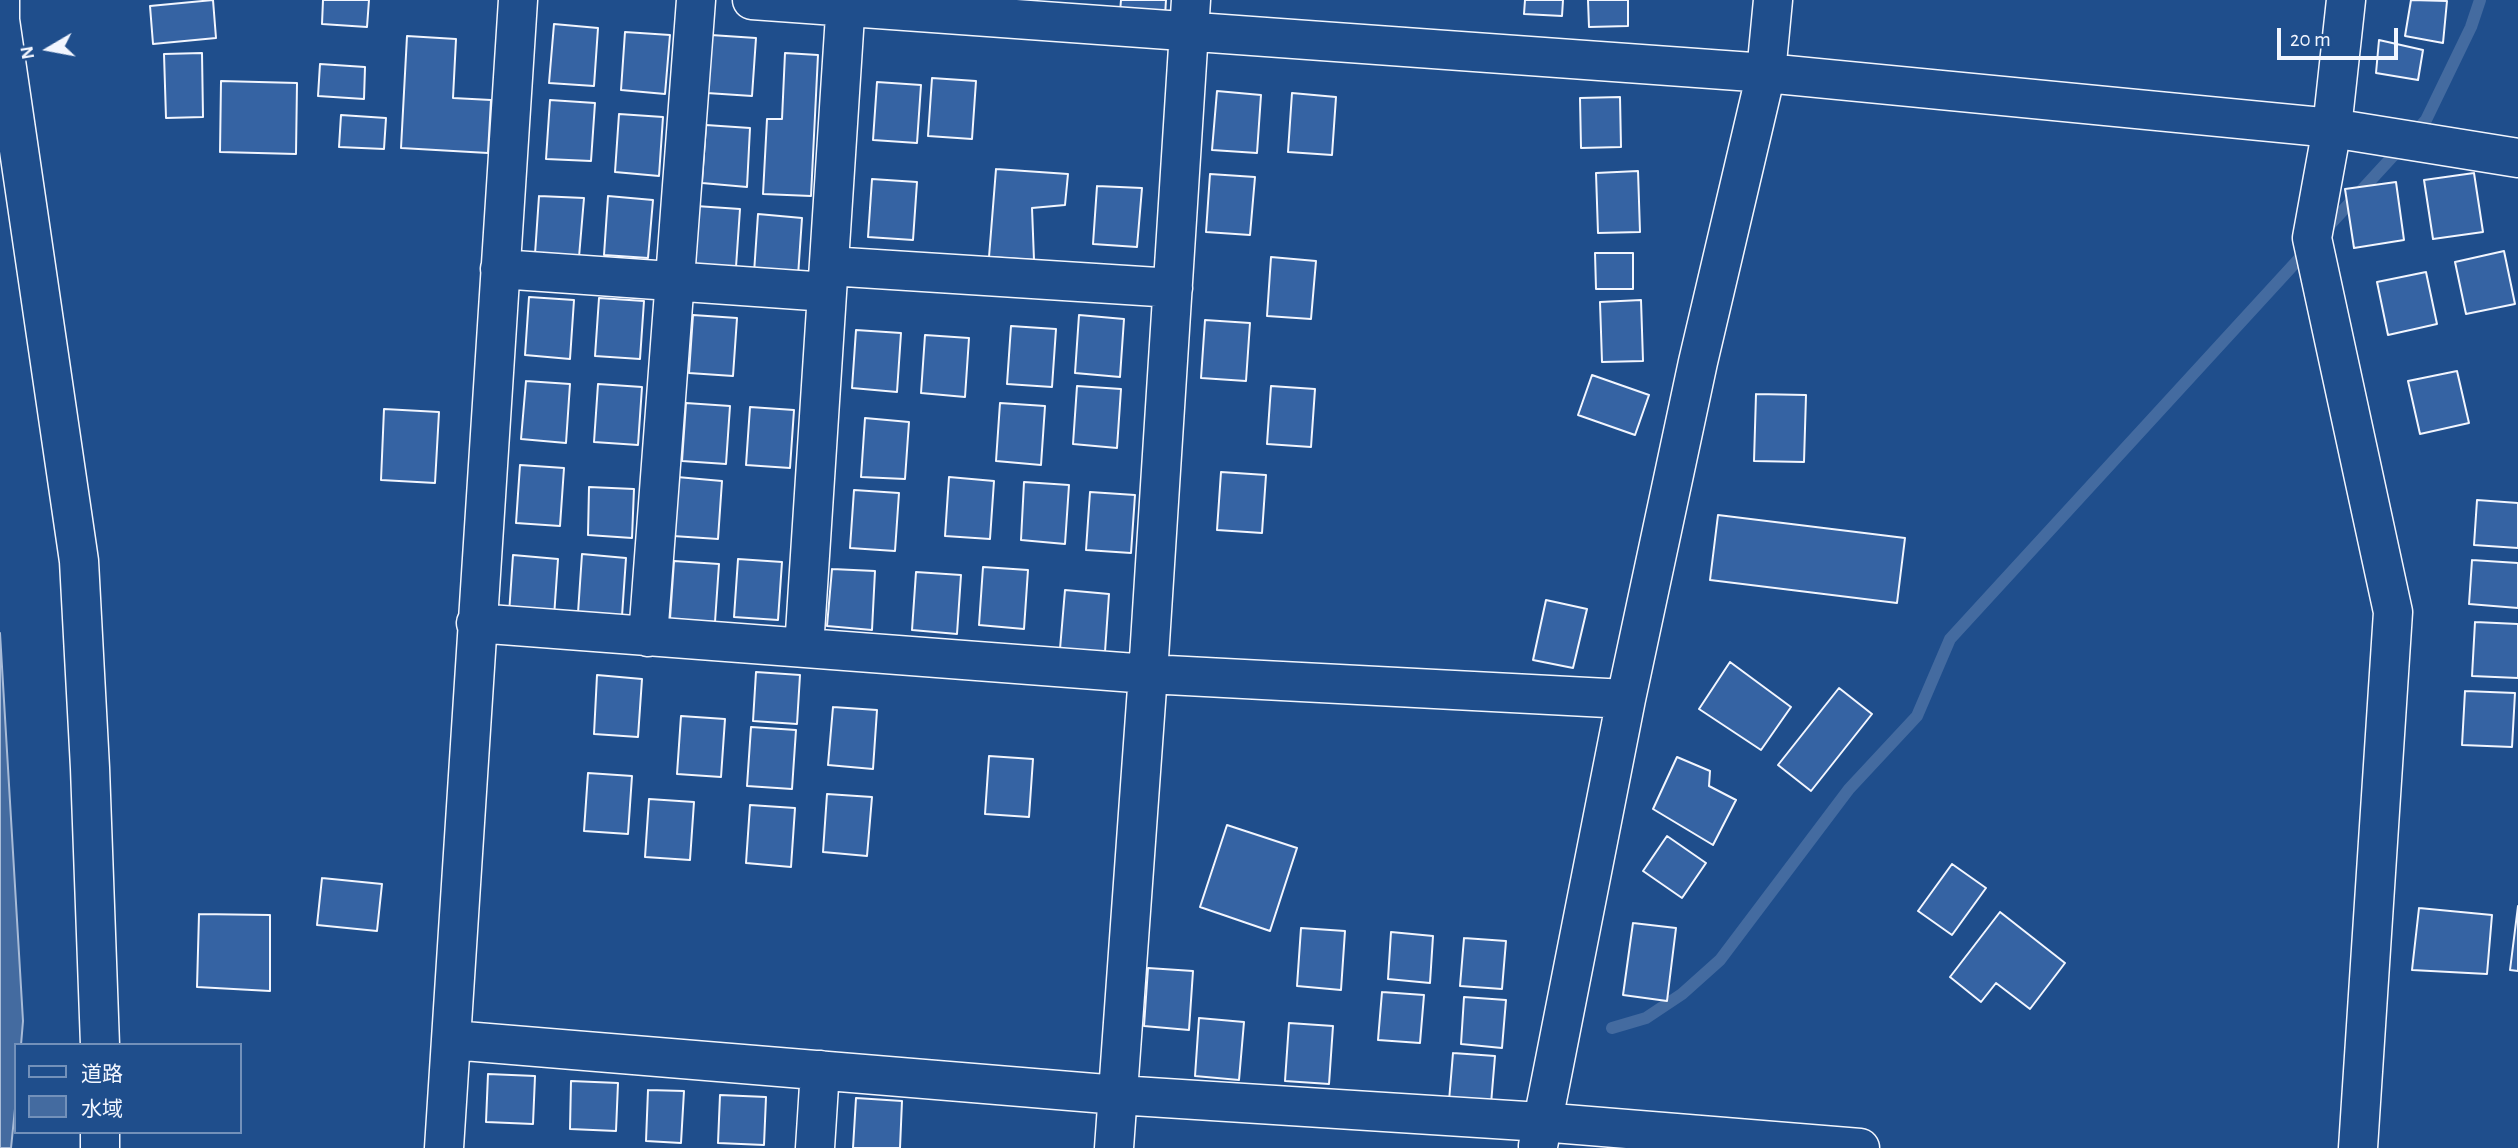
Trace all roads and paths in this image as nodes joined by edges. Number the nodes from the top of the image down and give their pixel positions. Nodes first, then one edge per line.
1 (0, 0) edge
2 (518, 0) edge
3 (696, 0) edge
4 (752, 0) edge
5 (1773, 0) edge
6 (2346, 0) edge
7 (846, 3) edge
8 (1189, 15) edge
9 (1766, 73) junction
10 (2332, 128) junction
11 (2518, 158) edge
12 (500, 269) junction
13 (828, 279) junction
14 (675, 280) junction
15 (1173, 288) junction
16 (476, 623) junction
17 (648, 637) junction
18 (804, 648) junction
19 (1148, 674) junction
20 (1626, 699) junction
21 (452, 1040) junction
22 (100, 1043) edge
23 (820, 1070) junction
24 (1118, 1095) junction
25 (1540, 1135) edge
26 (444, 1148) edge
27 (815, 1148) edge
28 (1114, 1148) edge
29 (1860, 1148) edge
30 (2358, 1148) edge

1 - 22 street
2 - 12 street
3 - 14 street
4 - 7 street
5 - 9 street
6 - 10 street
7 - 8 street
7 - 13 street
8 - 9 street
8 - 15 street
9 - 10 street
9 - 20 street
10 - 11 street
10 - 30 street
12 - 14 street
12 - 16 street
13 - 14 street
13 - 15 street
13 - 18 street
14 - 17 street
15 - 19 street
16 - 17 street
16 - 21 street
17 - 18 street
18 - 19 street
19 - 20 street
19 - 24 street
20 - 25 street
21 - 23 street
21 - 26 street
23 - 24 street
23 - 27 street
24 - 25 street
24 - 28 street
25 - 29 street

